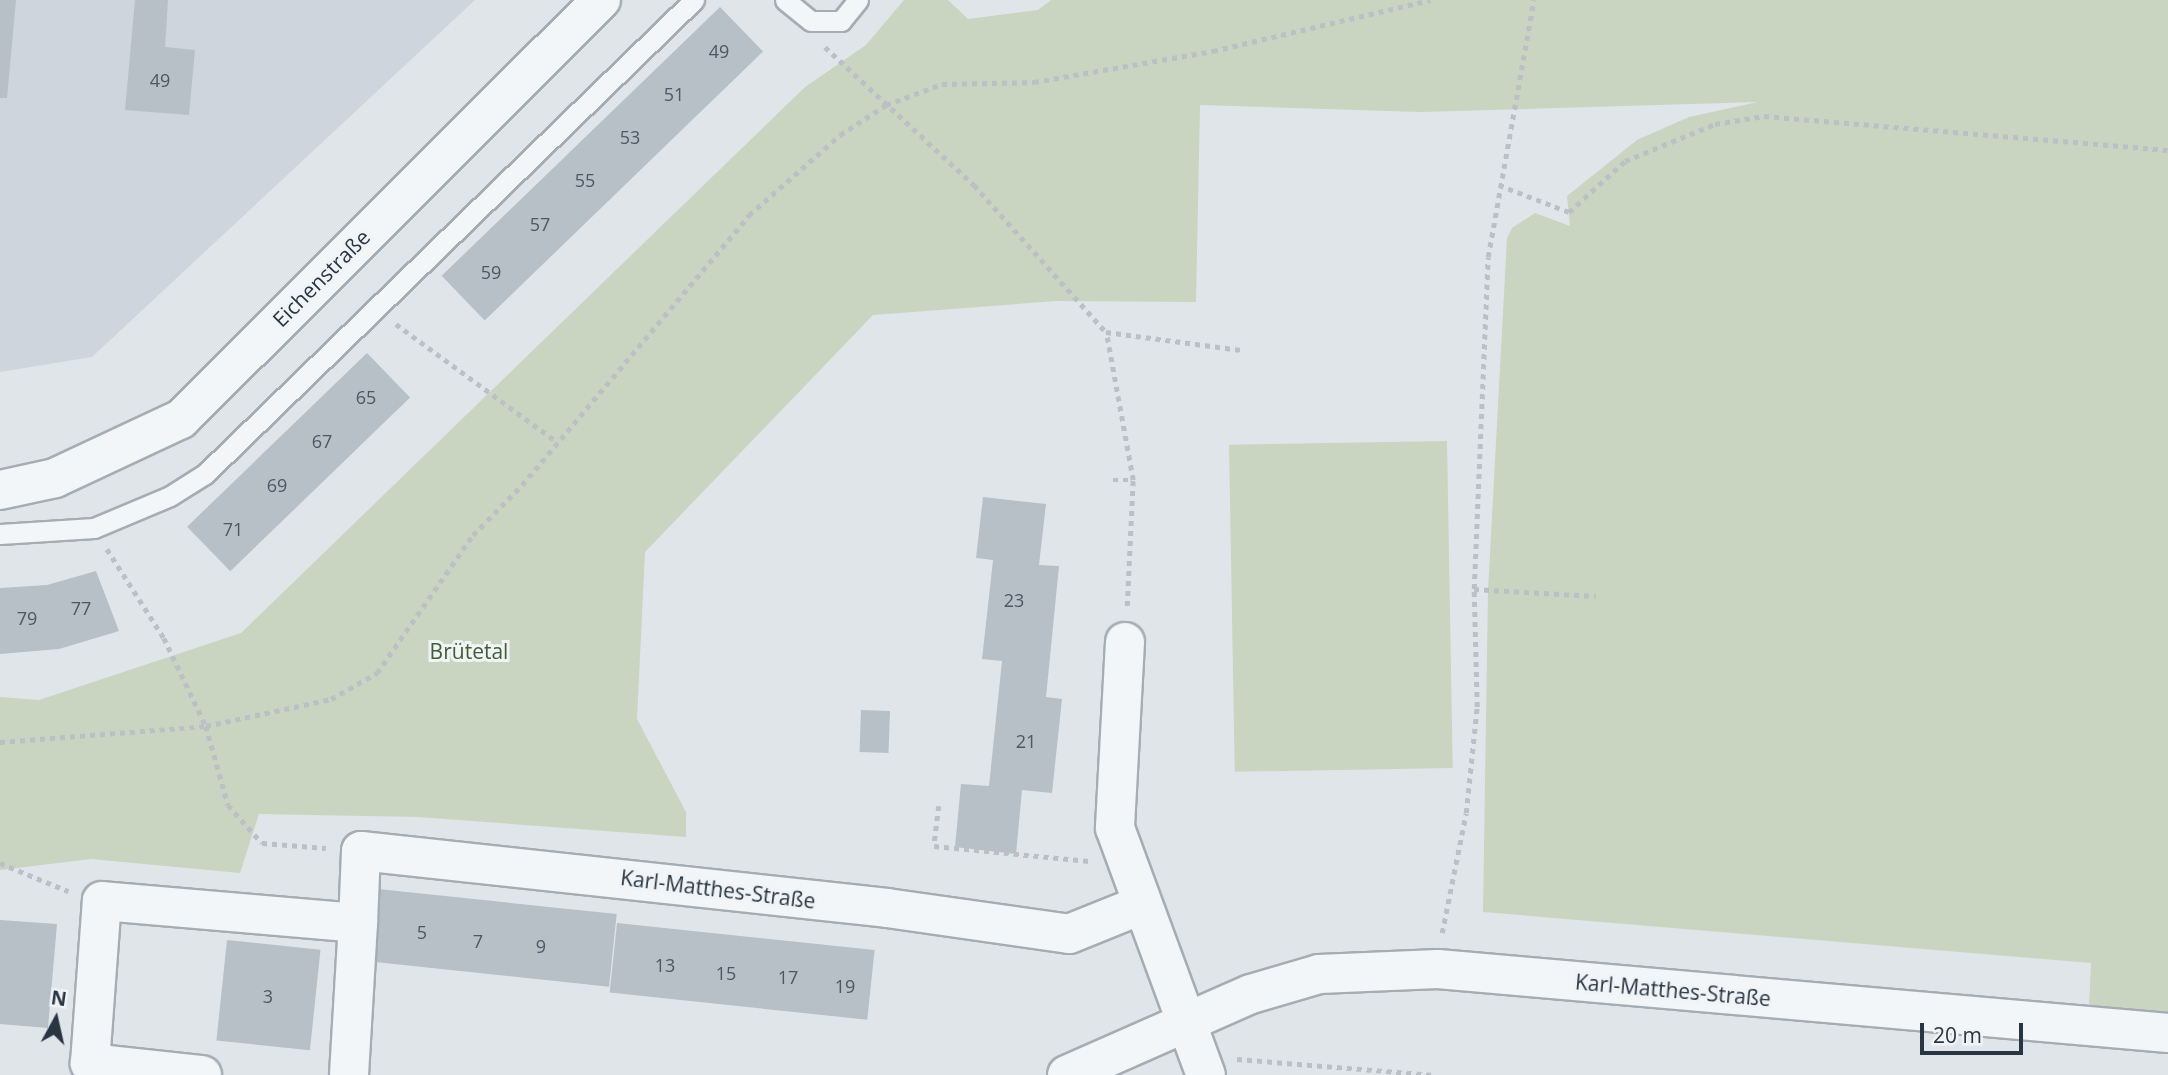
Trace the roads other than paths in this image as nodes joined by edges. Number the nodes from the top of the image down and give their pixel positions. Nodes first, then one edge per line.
1 (601, 0) edge
2 (694, 0) edge
3 (785, 0) edge
4 (858, 0) edge
5 (0, 490) edge
6 (0, 534) edge
7 (1125, 642) road end
8 (1141, 905) junction
9 (358, 923) junction
10 (2168, 1033) edge
11 (1197, 1051) edge
12 (202, 1075) edge
13 (349, 1075) edge
14 (1067, 1075) edge

1 - 5 street, Eichenstraße
2 - 6 lane
3 - 4 lane
7 - 8 street
8 - 9 street, Karl-Matthes-Straße
8 - 11 street
9 - 12 street
9 - 13 street
10 - 11 street, Karl-Matthes-Straße
11 - 14 street, Karl-Matthes-Straße

